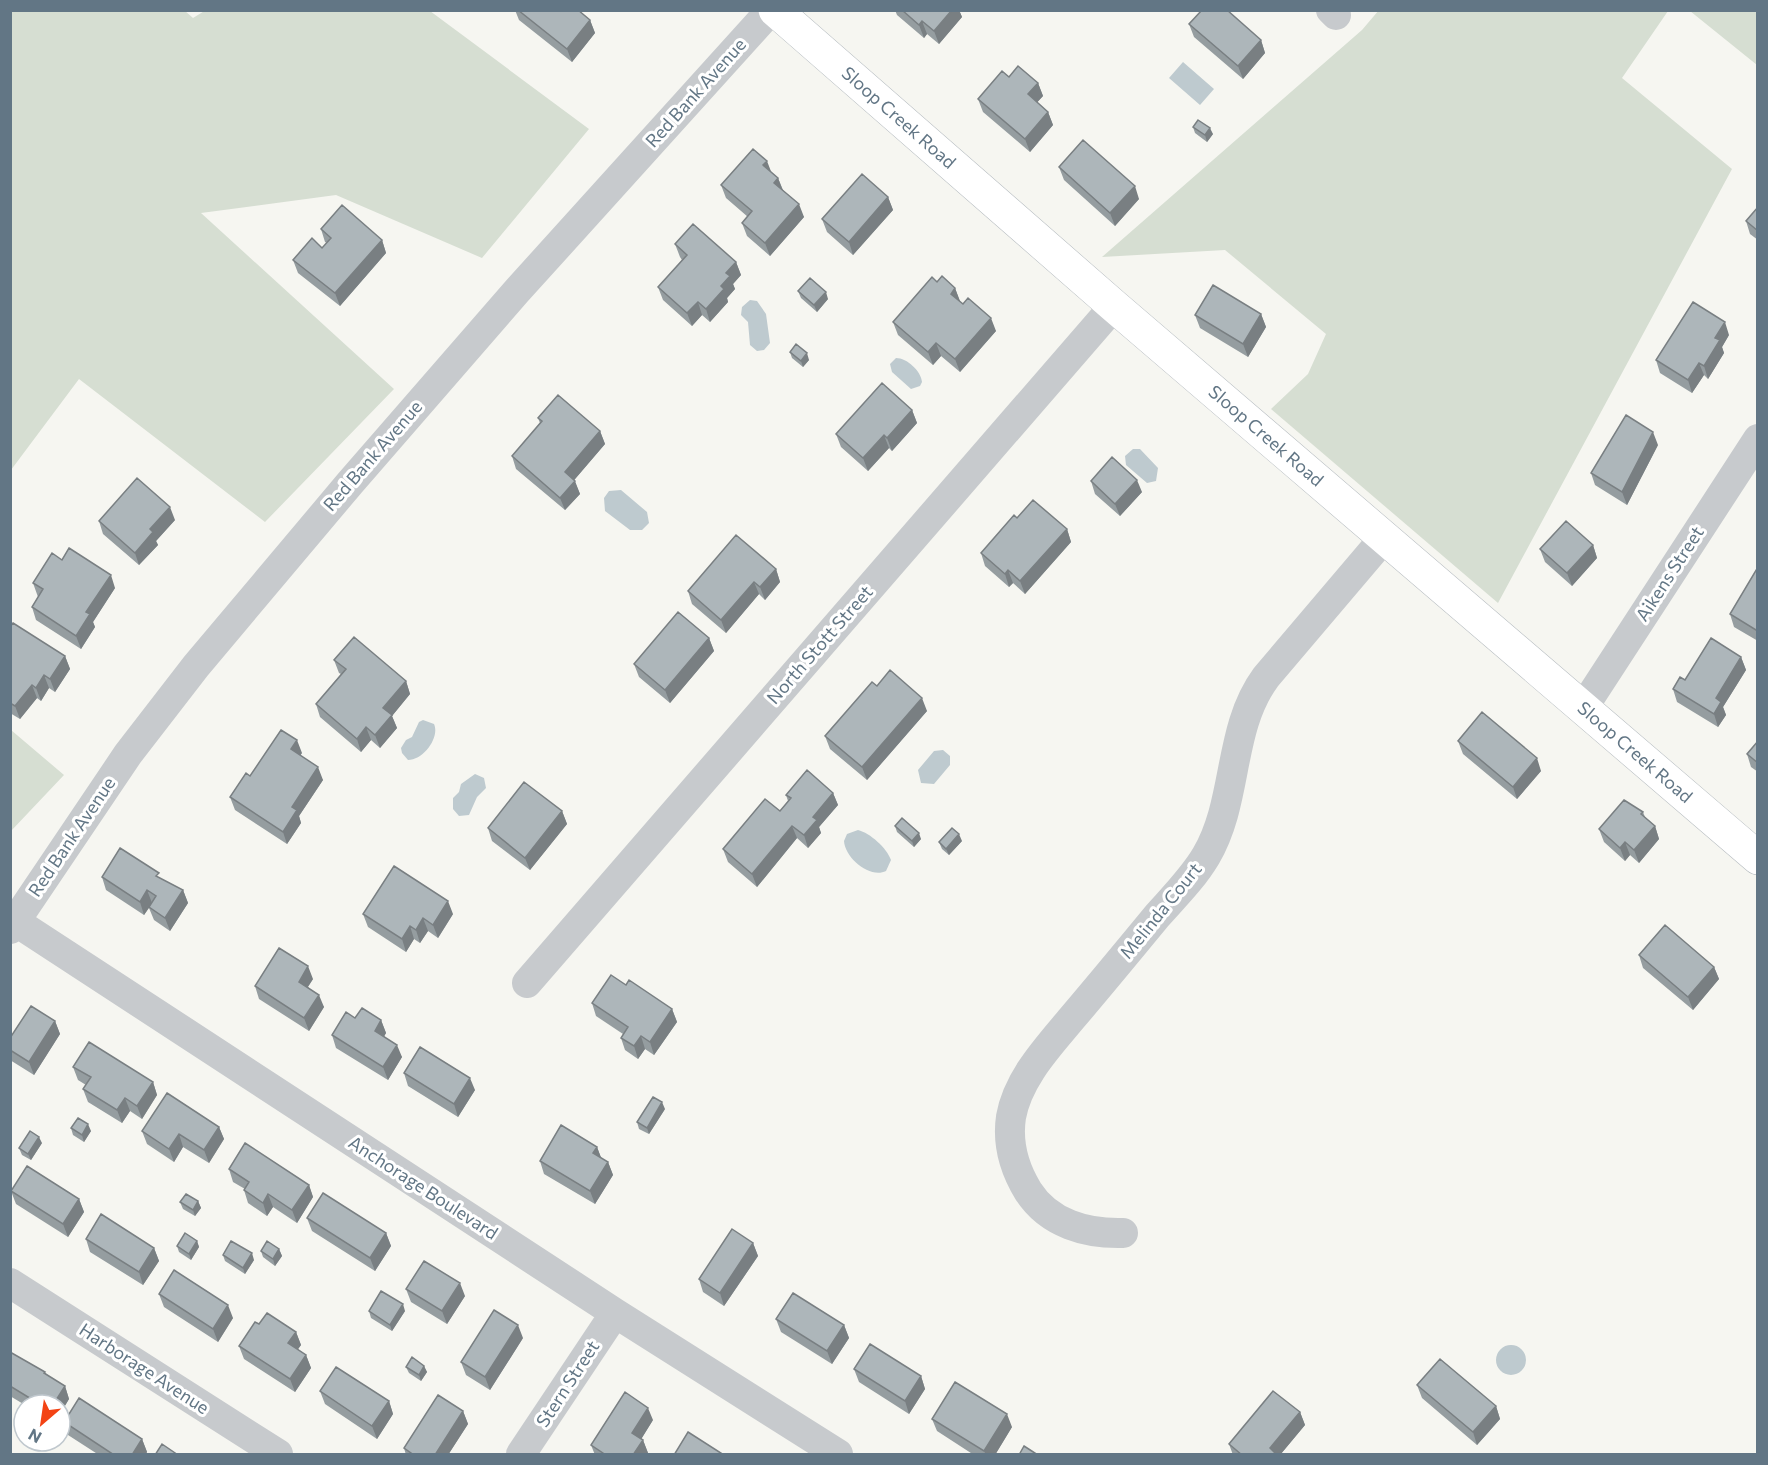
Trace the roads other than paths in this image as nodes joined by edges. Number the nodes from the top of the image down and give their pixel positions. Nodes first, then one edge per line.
1 (773, 10) edge
2 (1113, 306) junction
3 (1758, 439) edge
4 (1384, 538) junction
5 (1583, 708) junction
6 (1758, 858) edge
7 (12, 923) edge
8 (527, 983) dead end
9 (1123, 1233) dead end
10 (10, 1283) edge
11 (615, 1313) junction
12 (278, 1455) edge
13 (521, 1455) edge
14 (838, 1455) edge

1 - 2 street, Sloop Creek Road
1 - 7 street, Red Bank Avenue
2 - 4 street, Sloop Creek Road
2 - 8 street, North Stott Street
3 - 5 street, Aikens Street
4 - 5 street, Sloop Creek Road
4 - 9 street, Melinda Court
5 - 6 street, Sloop Creek Road
7 - 11 street, Anchorage Boulevard
10 - 12 street, Harborage Avenue
11 - 13 street, Stern Street
11 - 14 street, Anchorage Boulevard

